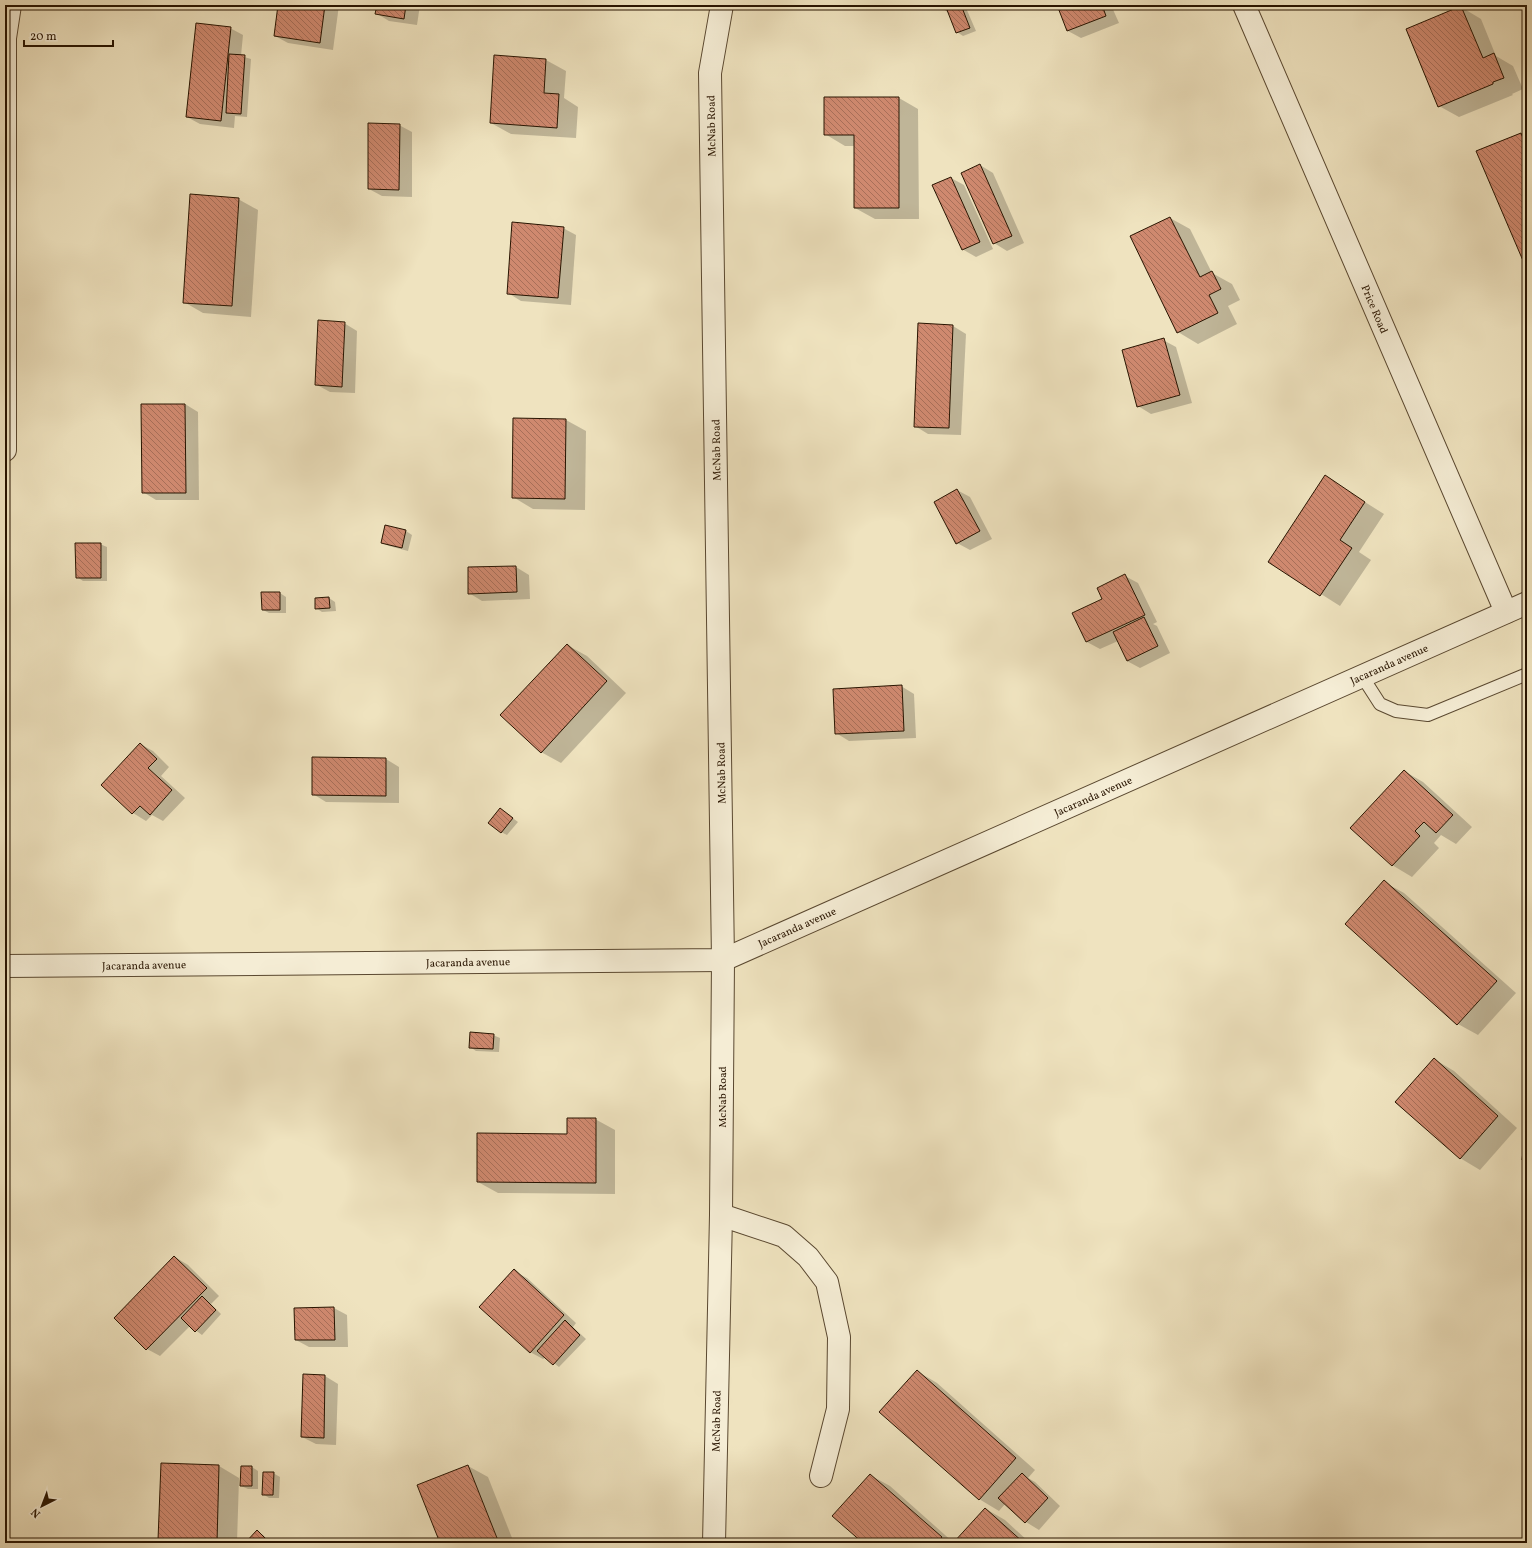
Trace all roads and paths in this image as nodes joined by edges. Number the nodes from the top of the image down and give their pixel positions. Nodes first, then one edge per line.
1 (10, 5) edge
2 (722, 5) edge
3 (1244, 5) edge
4 (5, 450) edge
5 (1527, 603) edge
6 (1506, 612) junction
7 (1527, 674) edge
8 (1362, 676) junction
9 (723, 960) junction
10 (5, 966) edge
11 (721, 1215) junction
12 (821, 1476) dead end
13 (714, 1543) edge

1 - 4 street
2 - 9 street, McNab Road
3 - 6 street, Price Road
5 - 6 street, Jacaranda avenue
6 - 8 street, Jacaranda avenue
7 - 8 lane
8 - 9 street, Jacaranda avenue
9 - 10 street, Jacaranda avenue
9 - 11 street, McNab Road
11 - 12 street
11 - 13 street, McNab Road

